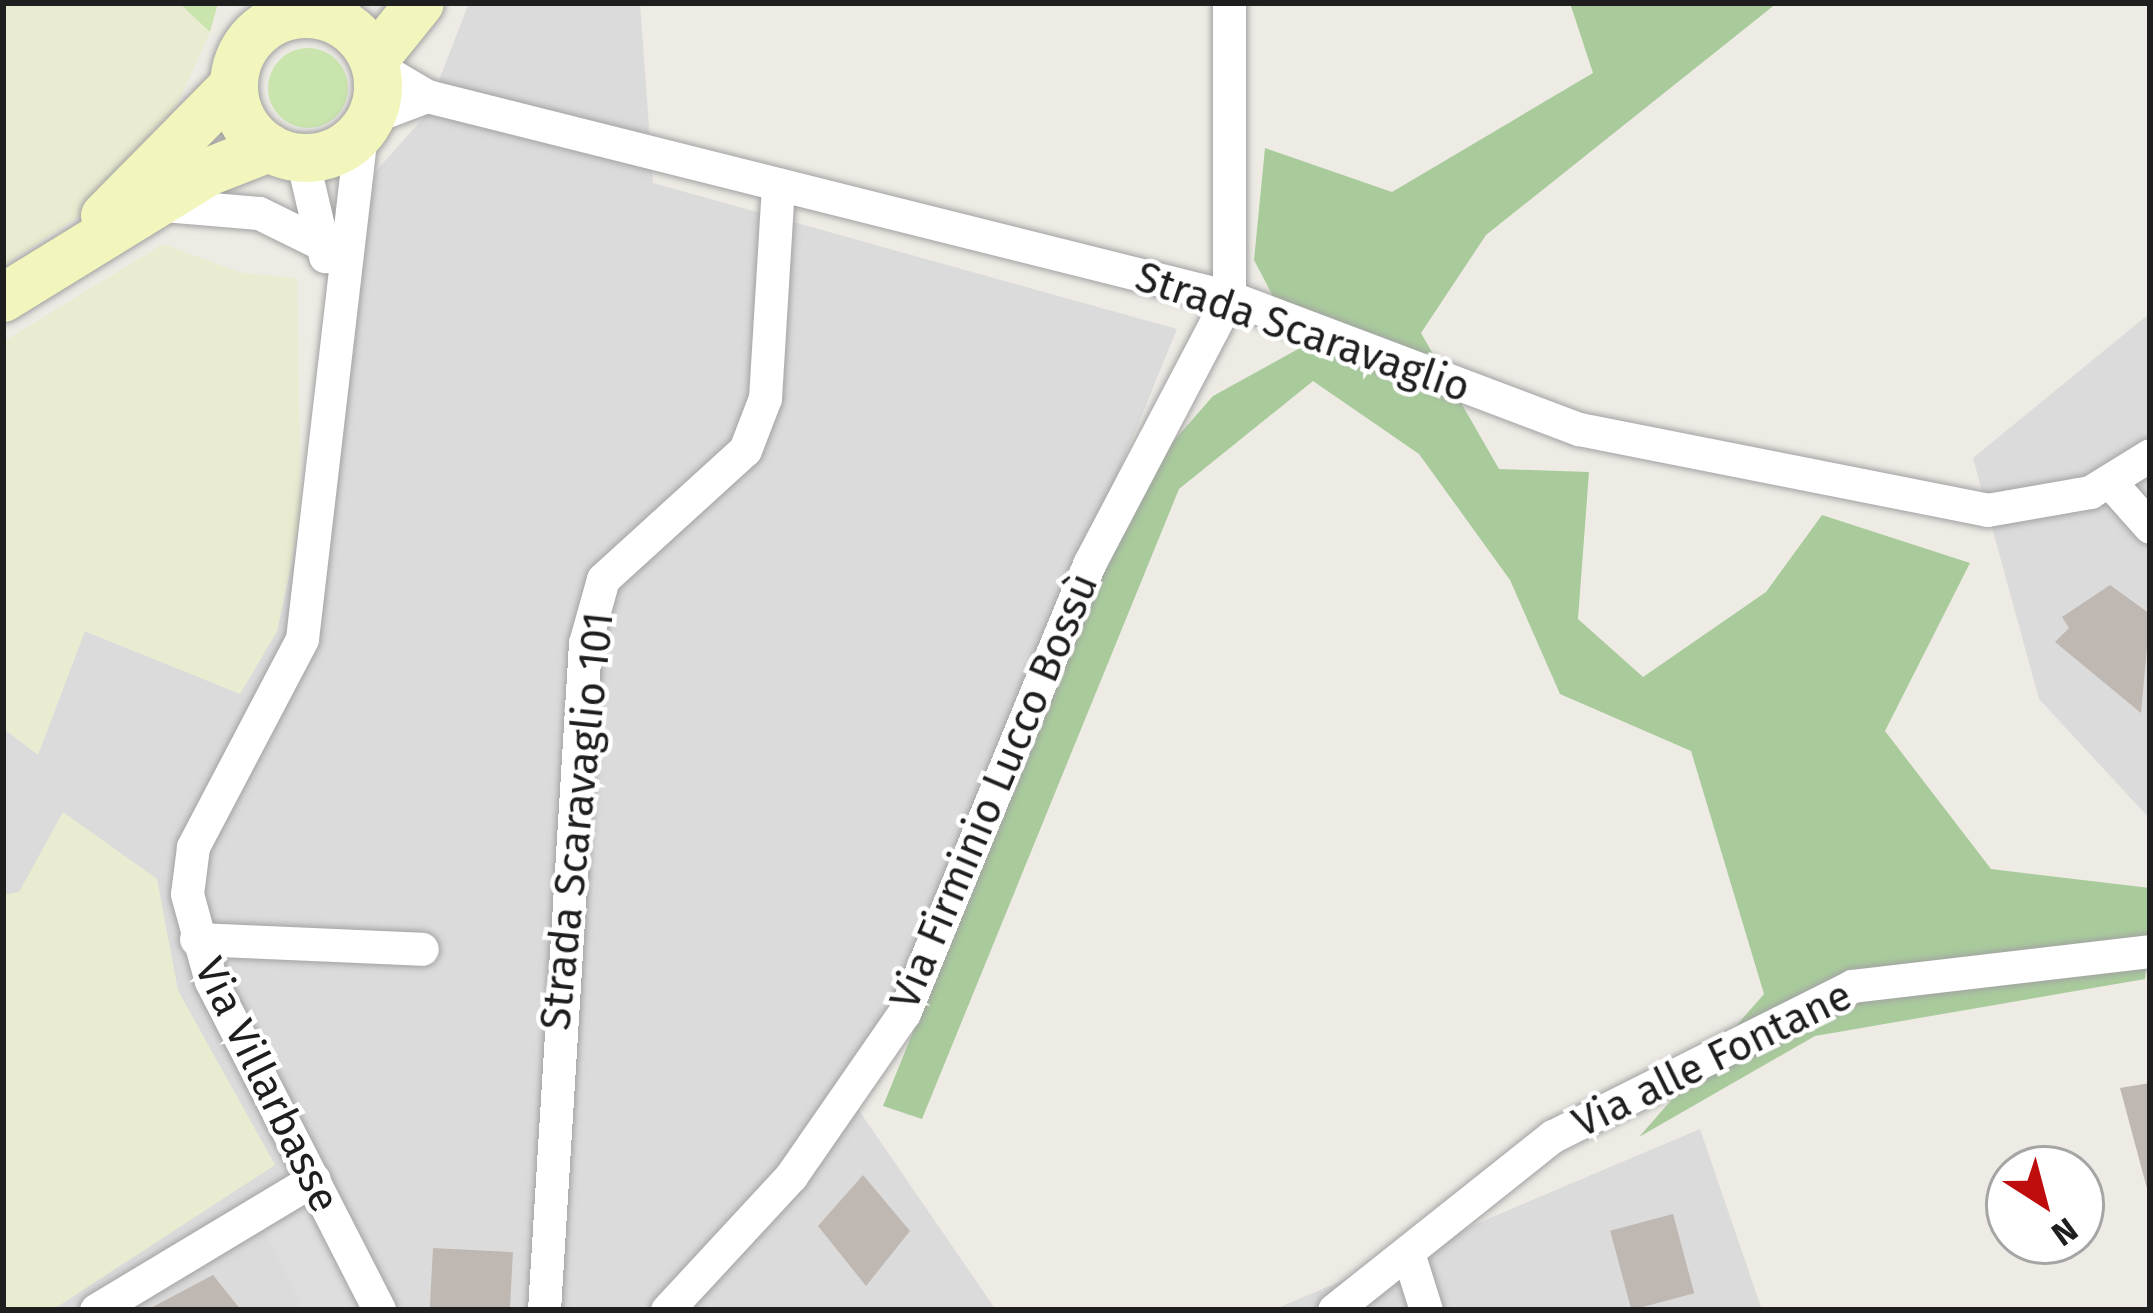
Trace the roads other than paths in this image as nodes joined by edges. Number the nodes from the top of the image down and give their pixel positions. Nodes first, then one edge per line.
1 (420, 3) edge
2 (1229, 3) edge
3 (339, 11) edge
4 (375, 63) junction
5 (234, 85) junction
6 (427, 96) junction
7 (366, 125) junction
8 (285, 153) junction
9 (778, 184) junction
10 (164, 205) junction
11 (322, 244) junction
12 (22, 287) edge
13 (1229, 297) junction
14 (337, 304) junction
15 (2150, 455) edge
16 (2110, 482) junction
17 (2150, 527) edge
18 (196, 939) junction
19 (422, 950) dead end
20 (2150, 951) edge
21 (314, 1179) junction
22 (1409, 1256) junction
23 (96, 1310) edge
24 (379, 1310) edge
25 (544, 1310) edge
26 (668, 1310) edge
27 (1334, 1310) edge
28 (1426, 1310) edge

1 - 4 street
2 - 13 street
3 - 4 street
3 - 5 street
4 - 6 street, Strada Scaravaglio
4 - 7 street
5 - 8 street
5 - 12 street
6 - 7 street
6 - 9 street, Strada Scaravaglio
7 - 8 street
7 - 14 street, Via Villarbasse
8 - 10 street
8 - 11 street, Via Villarbasse
9 - 13 street, Strada Scaravaglio
9 - 25 street, Strada Scaravaglio 101
10 - 11 street
10 - 12 street
11 - 14 street, Via Villarbasse
13 - 16 street, Strada Scaravaglio
13 - 26 street, Via Firminio Lucco Bossù
14 - 18 street, Via Villarbasse
15 - 16 street, Strada Scaravaglio
16 - 17 street
18 - 19 street
18 - 21 street, Via Villarbasse
20 - 22 street, Via alle Fontane
21 - 23 street
21 - 24 street, Via Villarbasse
22 - 27 street, Via alle Fontane
22 - 28 street

